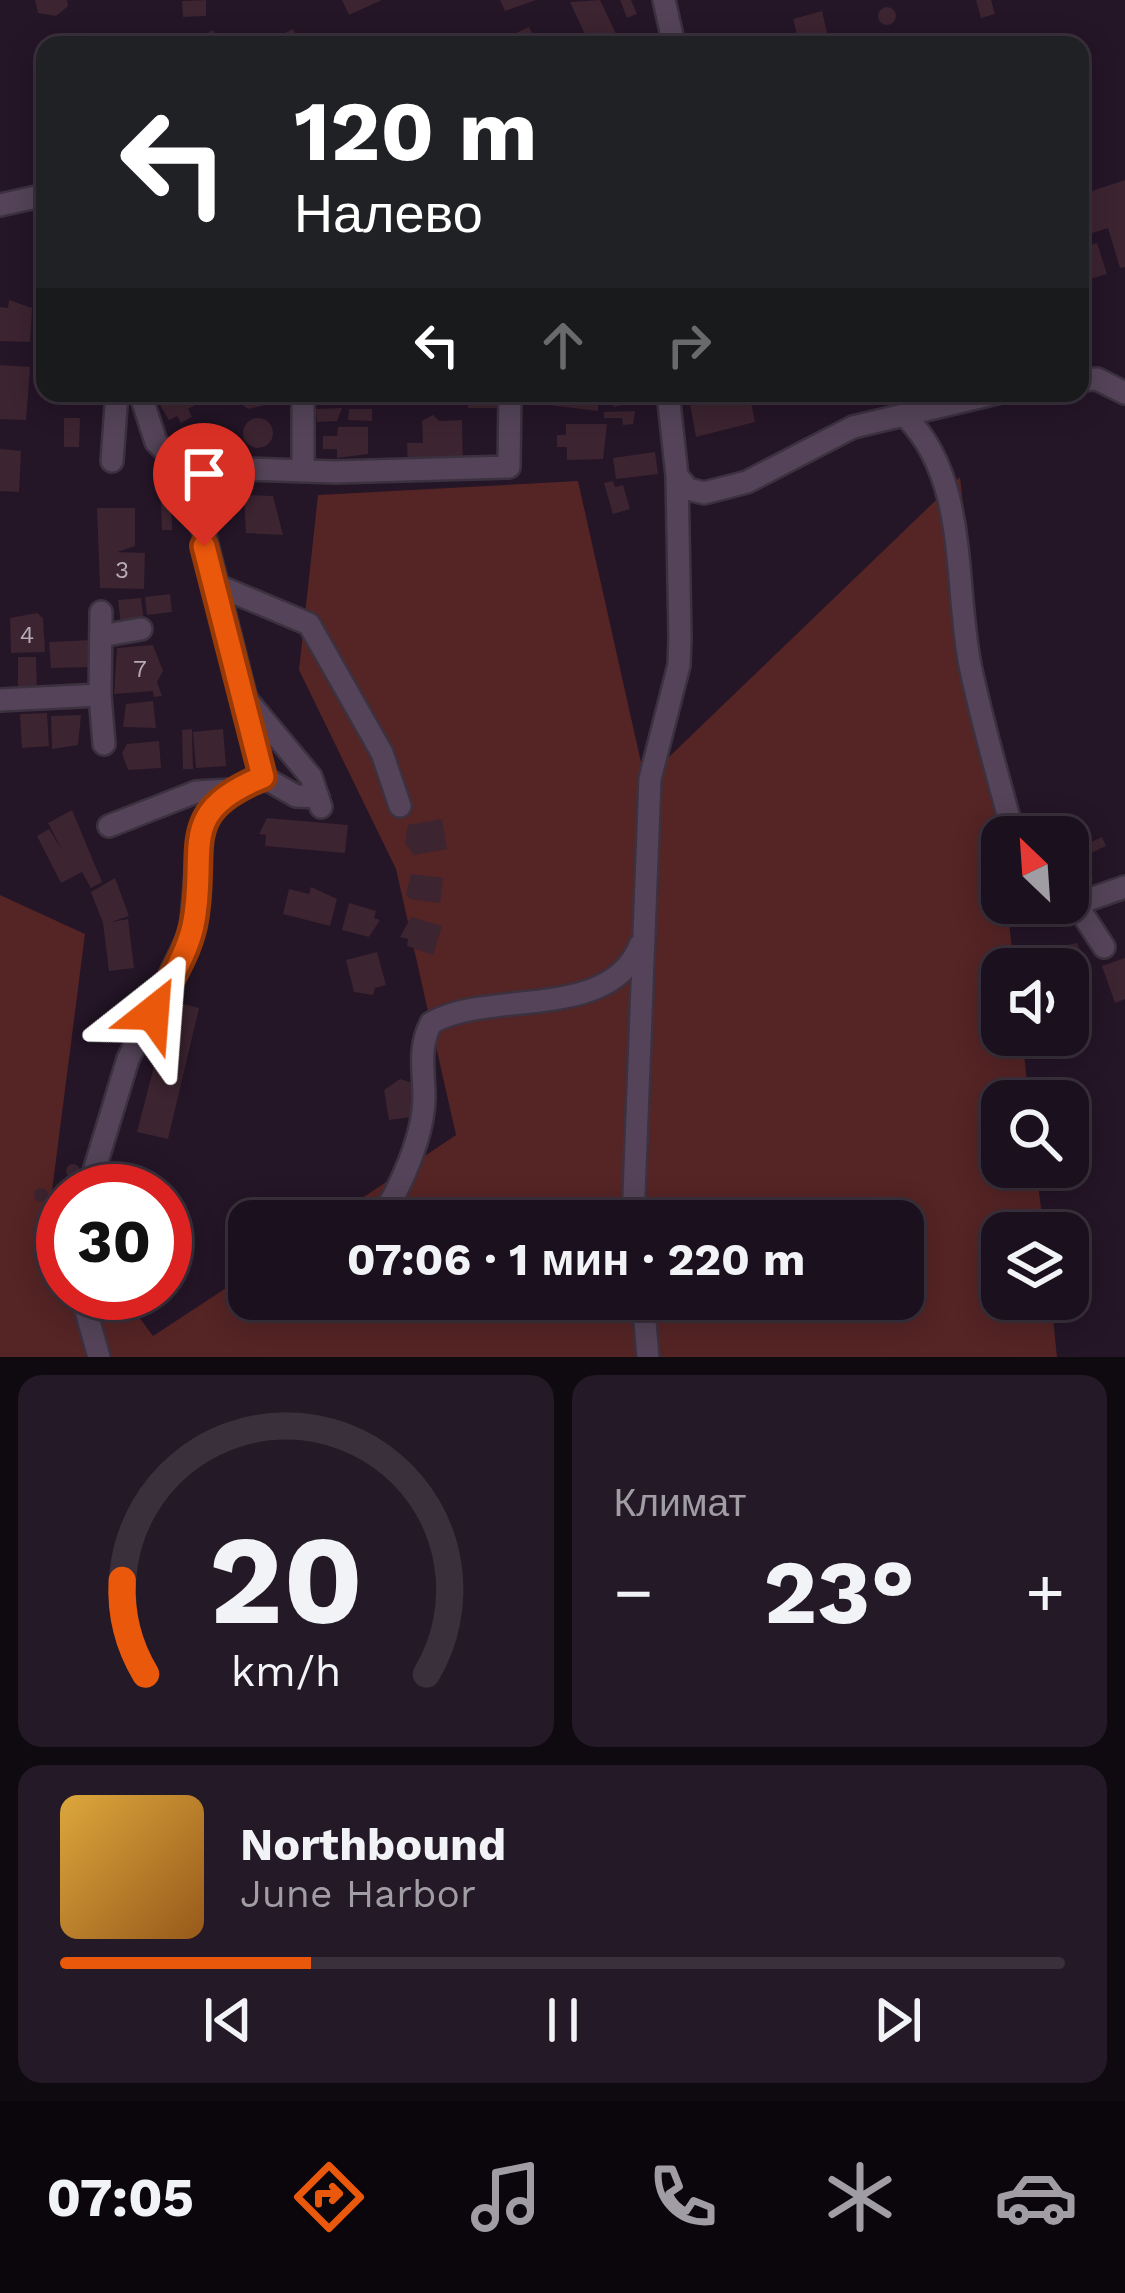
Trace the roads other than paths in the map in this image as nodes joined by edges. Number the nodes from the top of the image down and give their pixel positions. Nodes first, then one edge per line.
1 (667, 5) edge
2 (672, 36) edge
3 (36, 197) edge
4 (0, 205) edge
5 (1089, 379) edge
6 (1124, 390) edge
7 (116, 402) edge
8 (143, 402) edge
9 (303, 402) edge
10 (510, 402) edge
11 (669, 402) edge
12 (965, 402) edge
13 (907, 418) junction
14 (112, 461) dead end
15 (182, 467) junction
16 (303, 471) junction
17 (677, 476) junction
18 (216, 585) junction
19 (101, 612) dead end
20 (141, 629) dead end
21 (101, 636) junction
22 (100, 695) junction
23 (245, 699) junction
24 (0, 700) edge
25 (104, 744) dead end
26 (263, 777) junction
27 (232, 790) junction
28 (400, 806) dead end
29 (1009, 816) edge
30 (109, 826) dead end
31 (1125, 887) edge
32 (1089, 899) edge
33 (1089, 924) edge
34 (641, 941) junction
35 (1104, 947) dead end
36 (96, 1164) edge
37 (392, 1200) edge
38 (634, 1200) edge
39 (89, 1320) edge
40 (645, 1320) edge
41 (99, 1357) edge
42 (648, 1357) edge

1 - 2 street
3 - 4 street
5 - 6 street
7 - 14 street
8 - 15 street
9 - 16 street
10 - 16 street
11 - 17 street
12 - 13 street
13 - 17 street
13 - 29 street
15 - 16 street
15 - 18 street
17 - 34 street
18 - 23 street
18 - 28 street
19 - 21 street
20 - 21 street
21 - 22 street
22 - 24 street
22 - 25 street
23 - 26 street
23 - 26 street
26 - 27 street
27 - 30 street
27 - 36 street
31 - 32 street
33 - 35 street
34 - 37 street
34 - 38 street
39 - 41 street
40 - 42 street

